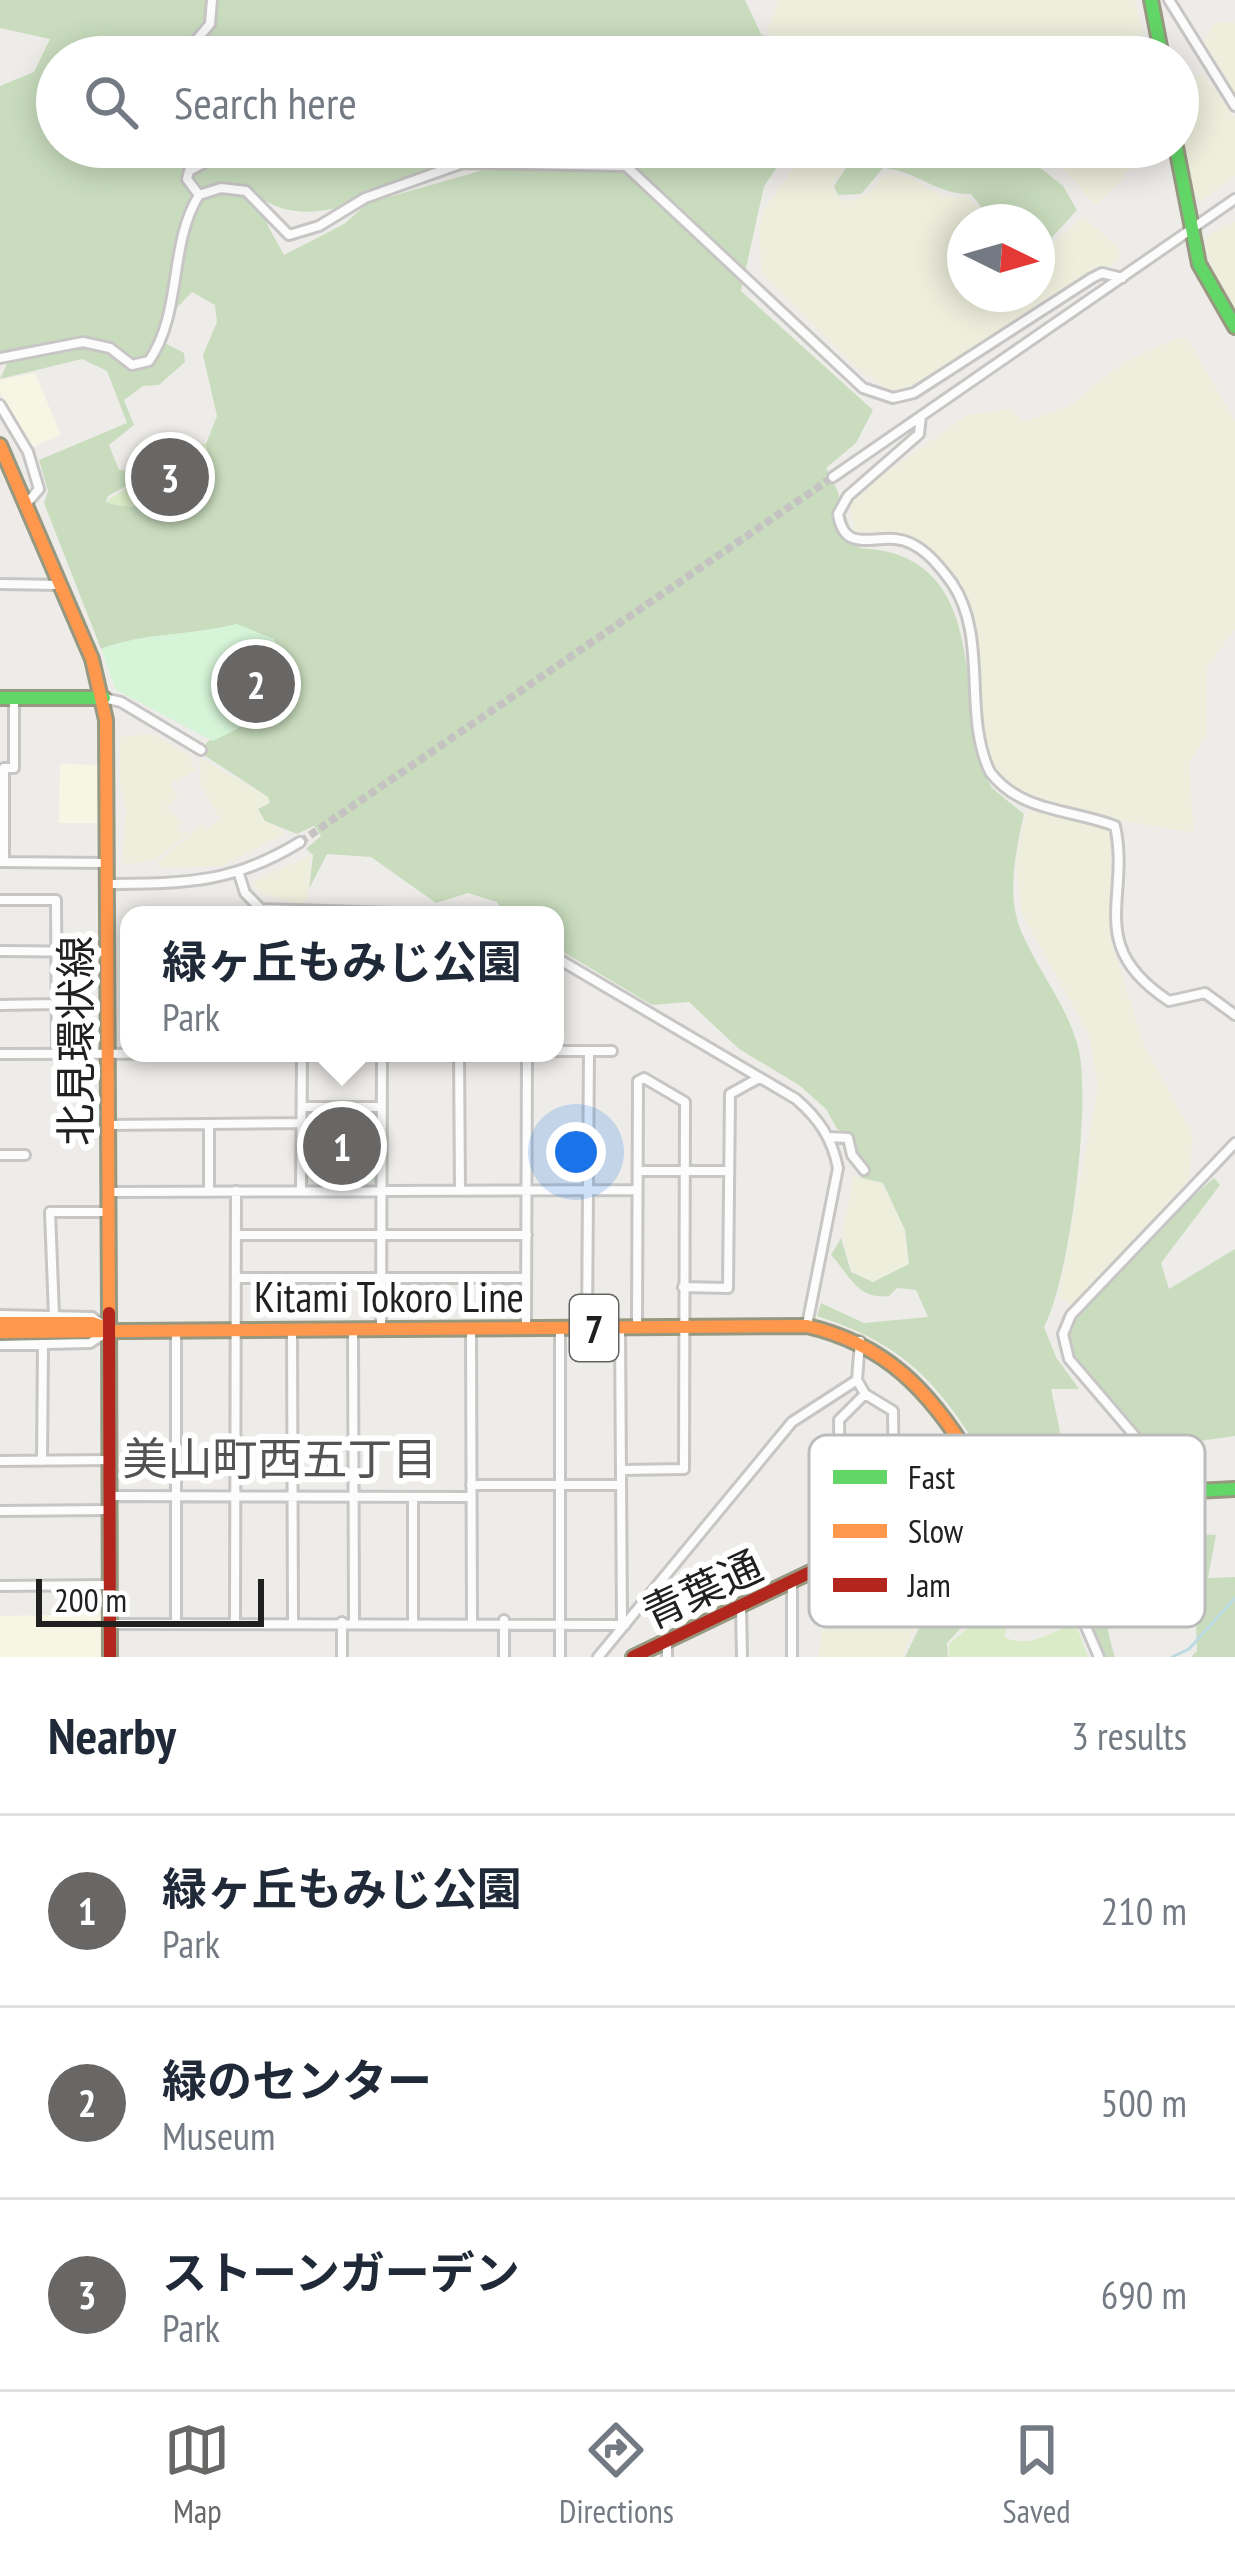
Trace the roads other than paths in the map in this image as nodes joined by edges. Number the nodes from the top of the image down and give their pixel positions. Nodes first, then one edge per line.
1 (212, 0) edge
2 (1151, 0) edge
3 (1169, 0) edge
4 (200, 36) edge
5 (1158, 36) edge
6 (1191, 36) edge
7 (1199, 48) edge
8 (1235, 106) edge
9 (195, 168) edge
10 (449, 168) edge
11 (624, 168) edge
12 (1179, 168) edge
13 (199, 195) junction
14 (1235, 199) edge
15 (1189, 230) junction
16 (1122, 278) junction
17 (1235, 327) edge
18 (0, 358) edge
19 (0, 405) edge
20 (921, 416) junction
21 (0, 446) edge
22 (6, 468) edge
23 (833, 477) tunnel mouth
24 (28, 502) junction
25 (0, 584) edge
26 (62, 585) junction
27 (7, 698) edge
28 (104, 698) junction
29 (201, 750) dead end
30 (299, 842) tunnel mouth
31 (2, 862) edge
32 (108, 862) junction
33 (239, 874) junction
34 (108, 884) junction
35 (0, 900) edge
36 (258, 906) edge
37 (0, 951) edge
38 (57, 952) junction
39 (107, 952) junction
40 (564, 962) edge
41 (56, 1004) junction
42 (0, 1005) edge
43 (1235, 1015) edge
44 (564, 1051) edge
45 (589, 1051) junction
46 (612, 1051) dead end
47 (0, 1054) edge
48 (57, 1054) junction
49 (108, 1054) junction
50 (120, 1054) edge
51 (302, 1062) edge
52 (382, 1062) edge
53 (459, 1062) edge
54 (526, 1062) edge
55 (760, 1077) junction
56 (302, 1107) junction
57 (381, 1107) junction
58 (302, 1123) junction
59 (209, 1124) junction
60 (109, 1125) junction
61 (829, 1137) junction
62 (1235, 1143) edge
63 (0, 1155) edge
64 (25, 1155) dead end
65 (864, 1170) dead end
66 (638, 1171) junction
67 (685, 1171) junction
68 (729, 1172) junction
69 (301, 1190) junction
70 (460, 1190) junction
71 (527, 1190) junction
72 (588, 1190) junction
73 (638, 1190) junction
74 (209, 1191) junction
75 (236, 1191) junction
76 (381, 1191) junction
77 (109, 1192) junction
78 (109, 1212) junction
79 (237, 1235) junction
80 (382, 1235) junction
81 (527, 1235) junction
82 (382, 1277) junction
83 (237, 1278) junction
84 (526, 1278) junction
85 (683, 1287) junction
86 (54, 1316) junction
87 (0, 1319) edge
88 (807, 1326) junction
89 (471, 1328) junction
90 (526, 1328) junction
91 (560, 1328) junction
92 (587, 1328) junction
93 (620, 1328) junction
94 (637, 1328) junction
95 (683, 1328) junction
96 (176, 1329) junction
97 (236, 1329) junction
98 (292, 1329) junction
99 (353, 1329) junction
100 (381, 1329) junction
101 (110, 1330) junction
102 (0, 1333) edge
103 (860, 1340) junction
104 (43, 1344) junction
105 (0, 1345) edge
106 (857, 1380) junction
107 (865, 1394) junction
108 (838, 1435) edge
109 (893, 1435) edge
110 (954, 1435) edge
111 (1133, 1435) edge
112 (110, 1460) junction
113 (0, 1461) edge
114 (42, 1461) junction
115 (621, 1470) junction
116 (471, 1485) junction
117 (621, 1485) junction
118 (560, 1486) junction
119 (1235, 1489) edge
120 (1205, 1490) edge
121 (176, 1496) junction
122 (352, 1496) junction
123 (234, 1497) junction
124 (292, 1497) junction
125 (413, 1497) junction
126 (471, 1497) junction
127 (110, 1503) junction
128 (0, 1511) edge
129 (809, 1574) edge
130 (792, 1583) junction
131 (110, 1585) junction
132 (0, 1586) edge
133 (741, 1606) junction
134 (504, 1620) junction
135 (235, 1621) junction
136 (293, 1621) junction
137 (354, 1621) junction
138 (413, 1621) junction
139 (472, 1621) junction
140 (560, 1621) junction
141 (176, 1622) junction
142 (341, 1622) junction
143 (110, 1624) junction
144 (624, 1624) junction
145 (1086, 1627) edge
146 (667, 1640) junction
147 (110, 1657) edge
148 (342, 1657) edge
149 (504, 1657) edge
150 (560, 1657) edge
151 (598, 1657) edge
152 (633, 1657) edge
153 (667, 1657) edge
154 (742, 1657) edge
155 (792, 1657) edge
156 (1099, 1657) edge

1 - 4 street
2 - 5 main road
3 - 6 street
7 - 8 street
9 - 13 street
10 - 13 street
11 - 16 street
12 - 15 main road
13 - 18 street
14 - 15 street
15 - 16 street
15 - 17 main road
16 - 20 street
19 - 24 street
20 - 23 street
20 - 43 street
21 - 22 main road, 北見環状線
22 - 24 main road, 北見環状線
24 - 26 main road, 北見環状線
25 - 26 street
26 - 28 main road, 北見環状線
27 - 28 main road
27 - 31 street
28 - 29 street
28 - 32 main road, 北見環状線
30 - 33 street
31 - 32 street
32 - 34 main road, 北見環状線
33 - 34 street
33 - 36 street
34 - 39 main road, 北見環状線
35 - 38 street
37 - 38 street
38 - 39 street
38 - 41 street
39 - 49 main road, 北見環状線
40 - 55 street
41 - 42 street
41 - 48 street
44 - 45 street
45 - 46 street
45 - 72 street
47 - 48 street
48 - 49 street
49 - 50 street
49 - 60 main road, 北見環状線
51 - 56 street
52 - 57 street
53 - 70 street
54 - 71 street
55 - 61 street
55 - 68 street
56 - 57 street
56 - 58 street
57 - 76 street
58 - 59 street
58 - 69 street
59 - 60 street
59 - 74 street
60 - 77 main road, 北見環状線
61 - 65 street
61 - 88 street
62 - 111 street
63 - 64 street
66 - 67 street
66 - 67 street
66 - 73 street
67 - 68 street
67 - 85 street
68 - 85 street
69 - 75 street
69 - 76 street
70 - 71 street
70 - 76 street
71 - 72 street
71 - 81 street
72 - 73 street
72 - 92 street
73 - 94 street
74 - 75 street
74 - 77 street
75 - 79 street
76 - 80 street
77 - 78 main road, 北見環状線
78 - 86 street
78 - 101 main road, 北見環状線
79 - 80 street
79 - 83 street
80 - 81 street
80 - 82 street
81 - 84 street
82 - 83 street
82 - 84 street
82 - 100 street
83 - 97 street
84 - 90 street
85 - 95 street
86 - 87 street
86 - 101 street
87 - 101 main road, Kitami Tokoro Line / 7
88 - 95 main road, Kitami Tokoro Line / 7
88 - 103 main road, Kitami Tokoro Line / 7
89 - 90 main road, Kitami Tokoro Line / 7
89 - 100 main road, Kitami Tokoro Line / 7
89 - 116 street
90 - 91 main road, Kitami Tokoro Line / 7
91 - 92 main road, Kitami Tokoro Line / 7
91 - 118 street
92 - 93 main road, Kitami Tokoro Line / 7
93 - 94 main road, Kitami Tokoro Line / 7
93 - 115 street
94 - 95 main road, Kitami Tokoro Line / 7
95 - 115 street
96 - 97 main road, Kitami Tokoro Line / 7
96 - 101 main road, Kitami Tokoro Line / 7
96 - 121 street
97 - 98 main road, Kitami Tokoro Line / 7
97 - 123 street
98 - 99 main road, Kitami Tokoro Line / 7
98 - 124 street
99 - 100 main road, Kitami Tokoro Line / 7
99 - 122 street
101 - 102 main road, Kitami Tokoro Line / 7
101 - 104 street
101 - 112 main road, 北見環状線
103 - 106 street
103 - 110 main road, Kitami Tokoro Line / 7
104 - 105 street
104 - 114 street
106 - 107 street
106 - 144 street
107 - 108 street
107 - 109 street
112 - 114 street
112 - 127 main road, 北見環状線
113 - 114 street
115 - 117 street
116 - 118 street
116 - 126 street
117 - 118 street
117 - 144 street
118 - 140 street
119 - 120 main road
121 - 123 street
121 - 127 street
121 - 141 street
122 - 124 street
122 - 125 street
122 - 137 street
123 - 124 street
123 - 135 street
124 - 136 street
125 - 126 street
125 - 138 street
126 - 139 street
127 - 128 street
127 - 131 main road, 北見環状線
129 - 130 main road, 青葉通
130 - 133 main road, 青葉通
130 - 155 street
131 - 132 street
131 - 143 main road, 北見環状線
133 - 146 main road, 青葉通
133 - 154 street
134 - 139 street
134 - 140 street
134 - 149 street
135 - 136 street
135 - 141 street
136 - 142 street
137 - 138 street
137 - 142 street
138 - 139 street
140 - 144 street
140 - 150 street
141 - 143 street
142 - 148 street
143 - 147 main road, 北見環状線
144 - 151 street
145 - 156 street
146 - 152 main road, 青葉通
146 - 153 street

